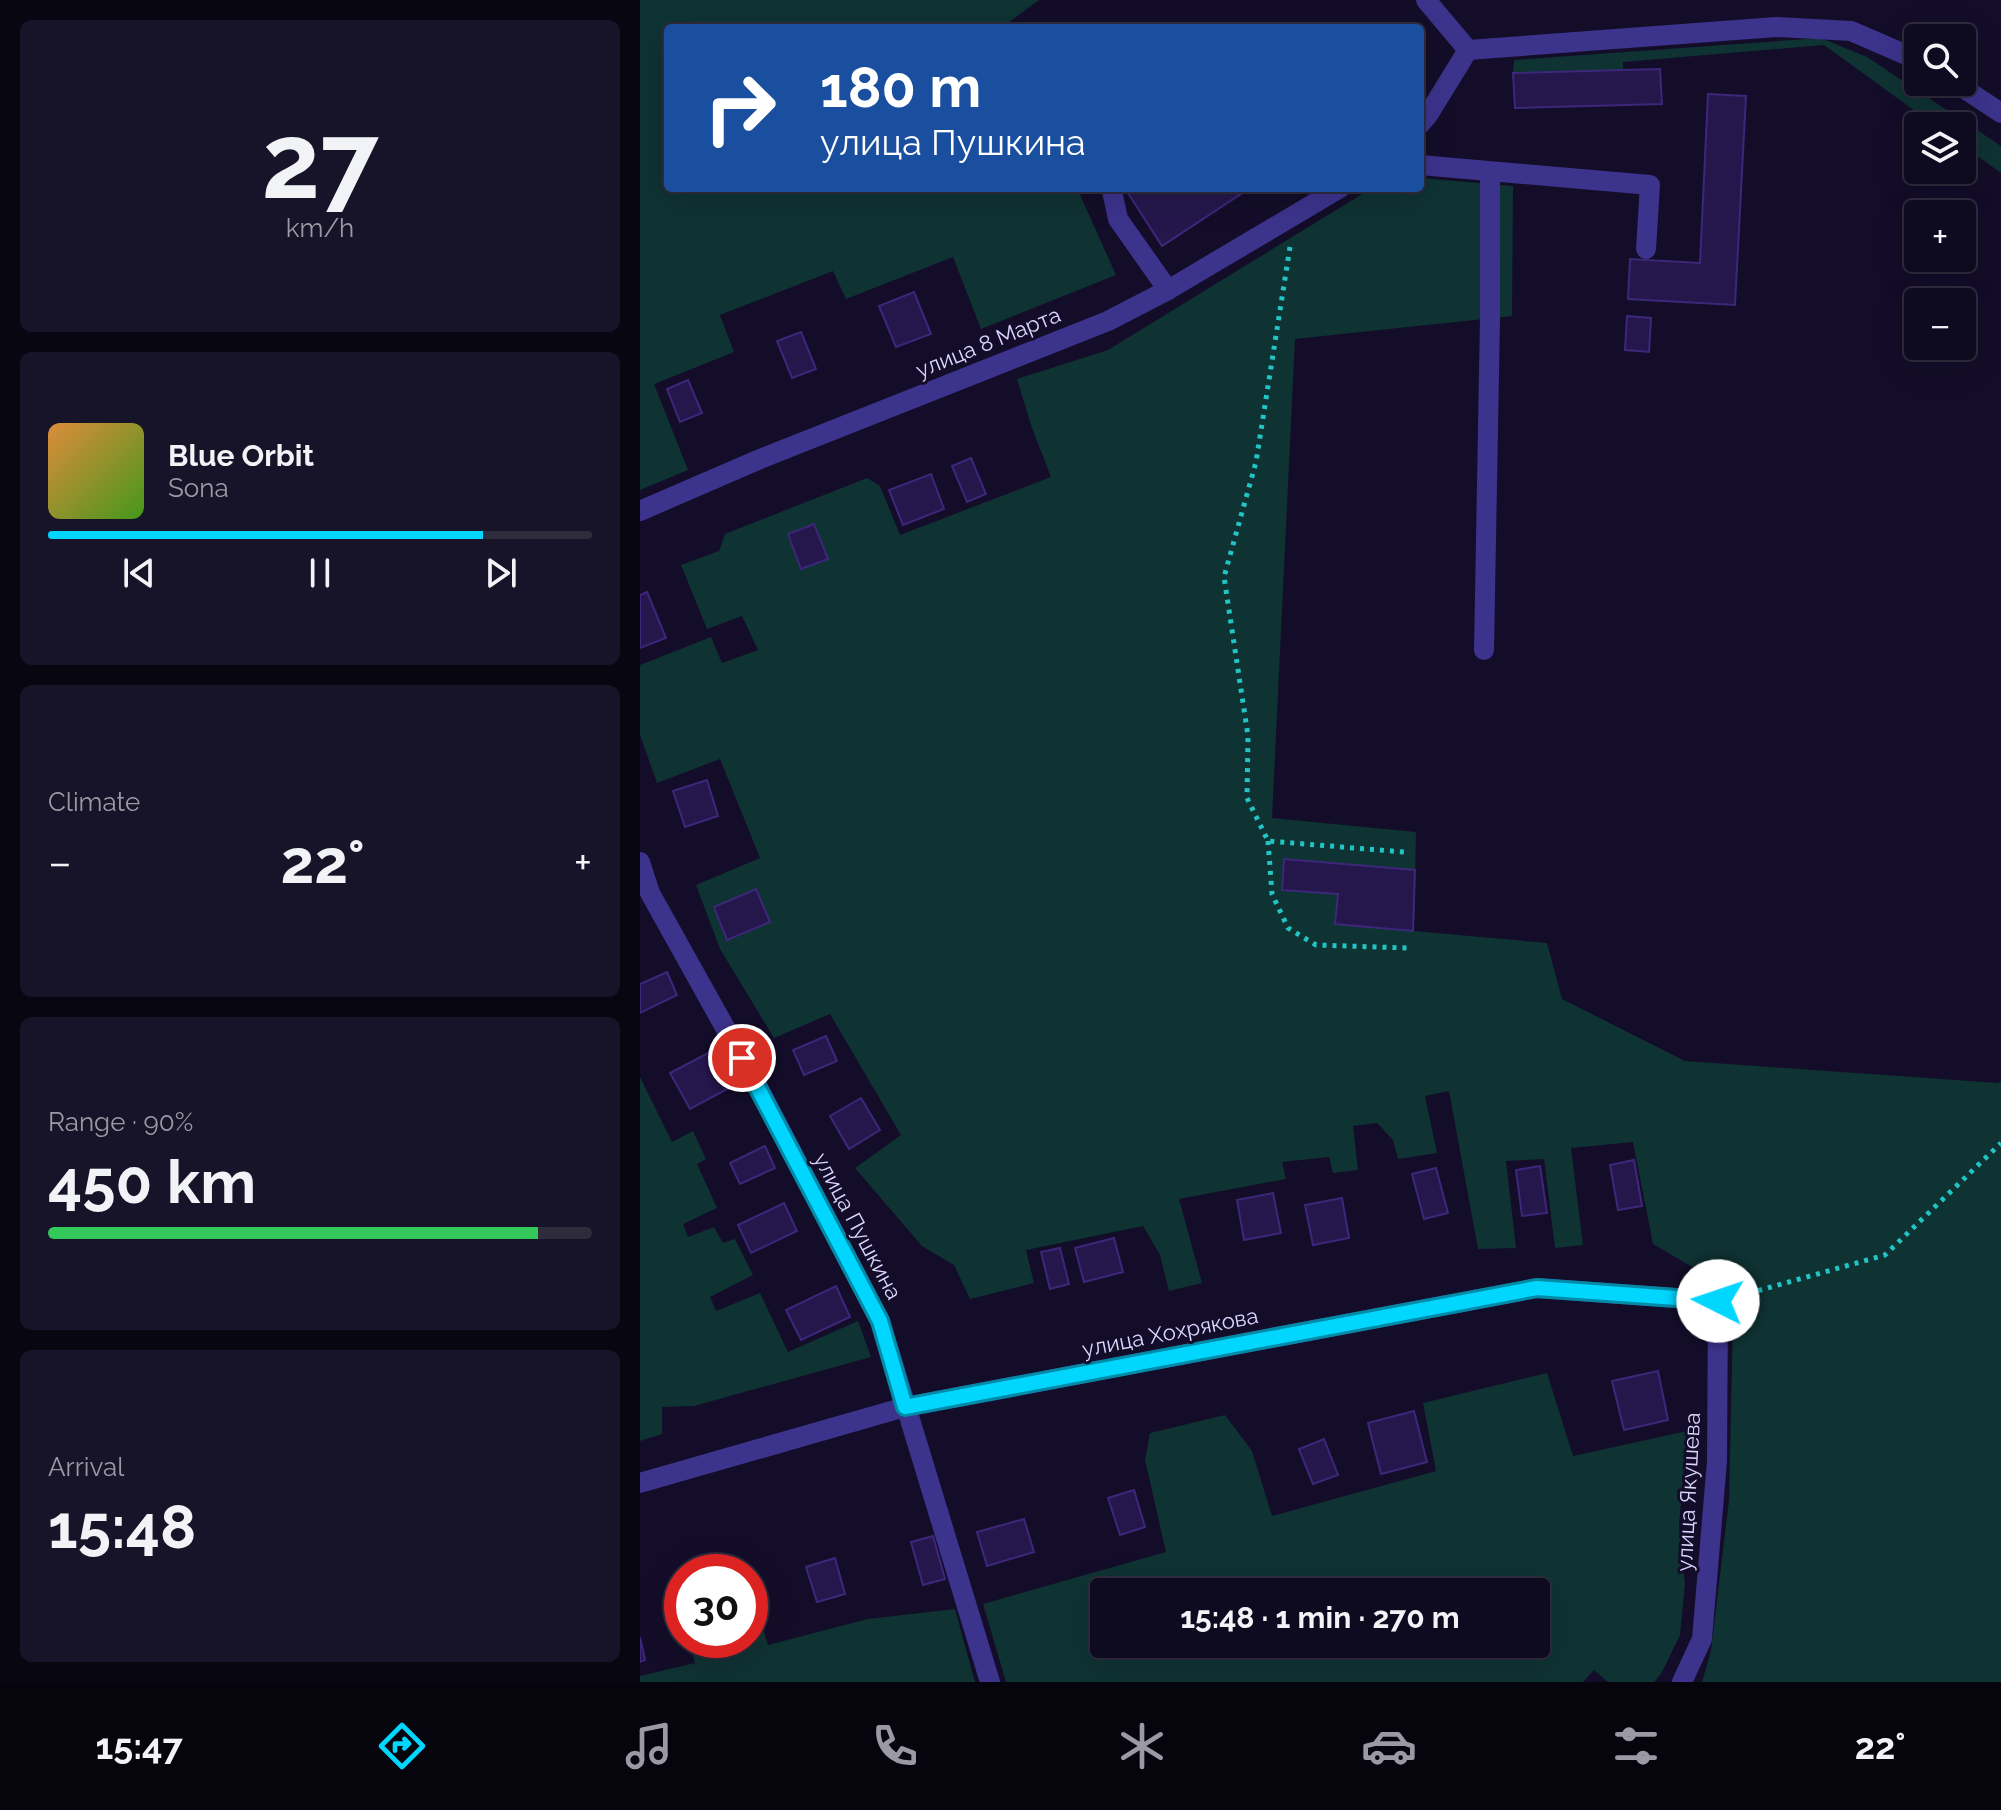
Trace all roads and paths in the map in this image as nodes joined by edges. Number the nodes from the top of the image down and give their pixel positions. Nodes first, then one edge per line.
1 (1426, 0) edge
2 (1468, 50) junction
3 (1904, 54) edge
4 (1975, 96) edge
5 (2001, 113) edge
6 (1424, 120) edge
7 (1424, 165) edge
8 (1490, 172) junction
9 (1112, 192) edge
10 (1333, 192) edge
11 (1295, 214) junction
12 (1646, 249) dead end
13 (1168, 290) junction
14 (640, 511) edge
15 (1484, 650) dead end
16 (1268, 841) junction
17 (1404, 852) dead end
18 (640, 862) edge
19 (1408, 948) dead end
20 (2001, 1143) edge
21 (1718, 1301) junction
22 (905, 1407) junction
23 (640, 1483) edge
24 (990, 1682) edge
25 (1682, 1682) edge

1 - 2 street
2 - 3 street
2 - 6 street
4 - 5 street
7 - 8 street
8 - 12 street
8 - 15 street
9 - 13 street
10 - 11 street, улица 8 Марта
11 - 13 street, улица 8 Марта
11 - 16 path
13 - 14 street, улица 8 Марта
16 - 17 path
16 - 19 path
18 - 22 street, улица Пушкина
20 - 21 path
21 - 22 street, улица Хохрякова
21 - 25 street, улица Якушева
22 - 23 street, улица Хохрякова
22 - 24 street, улица Пушкина

